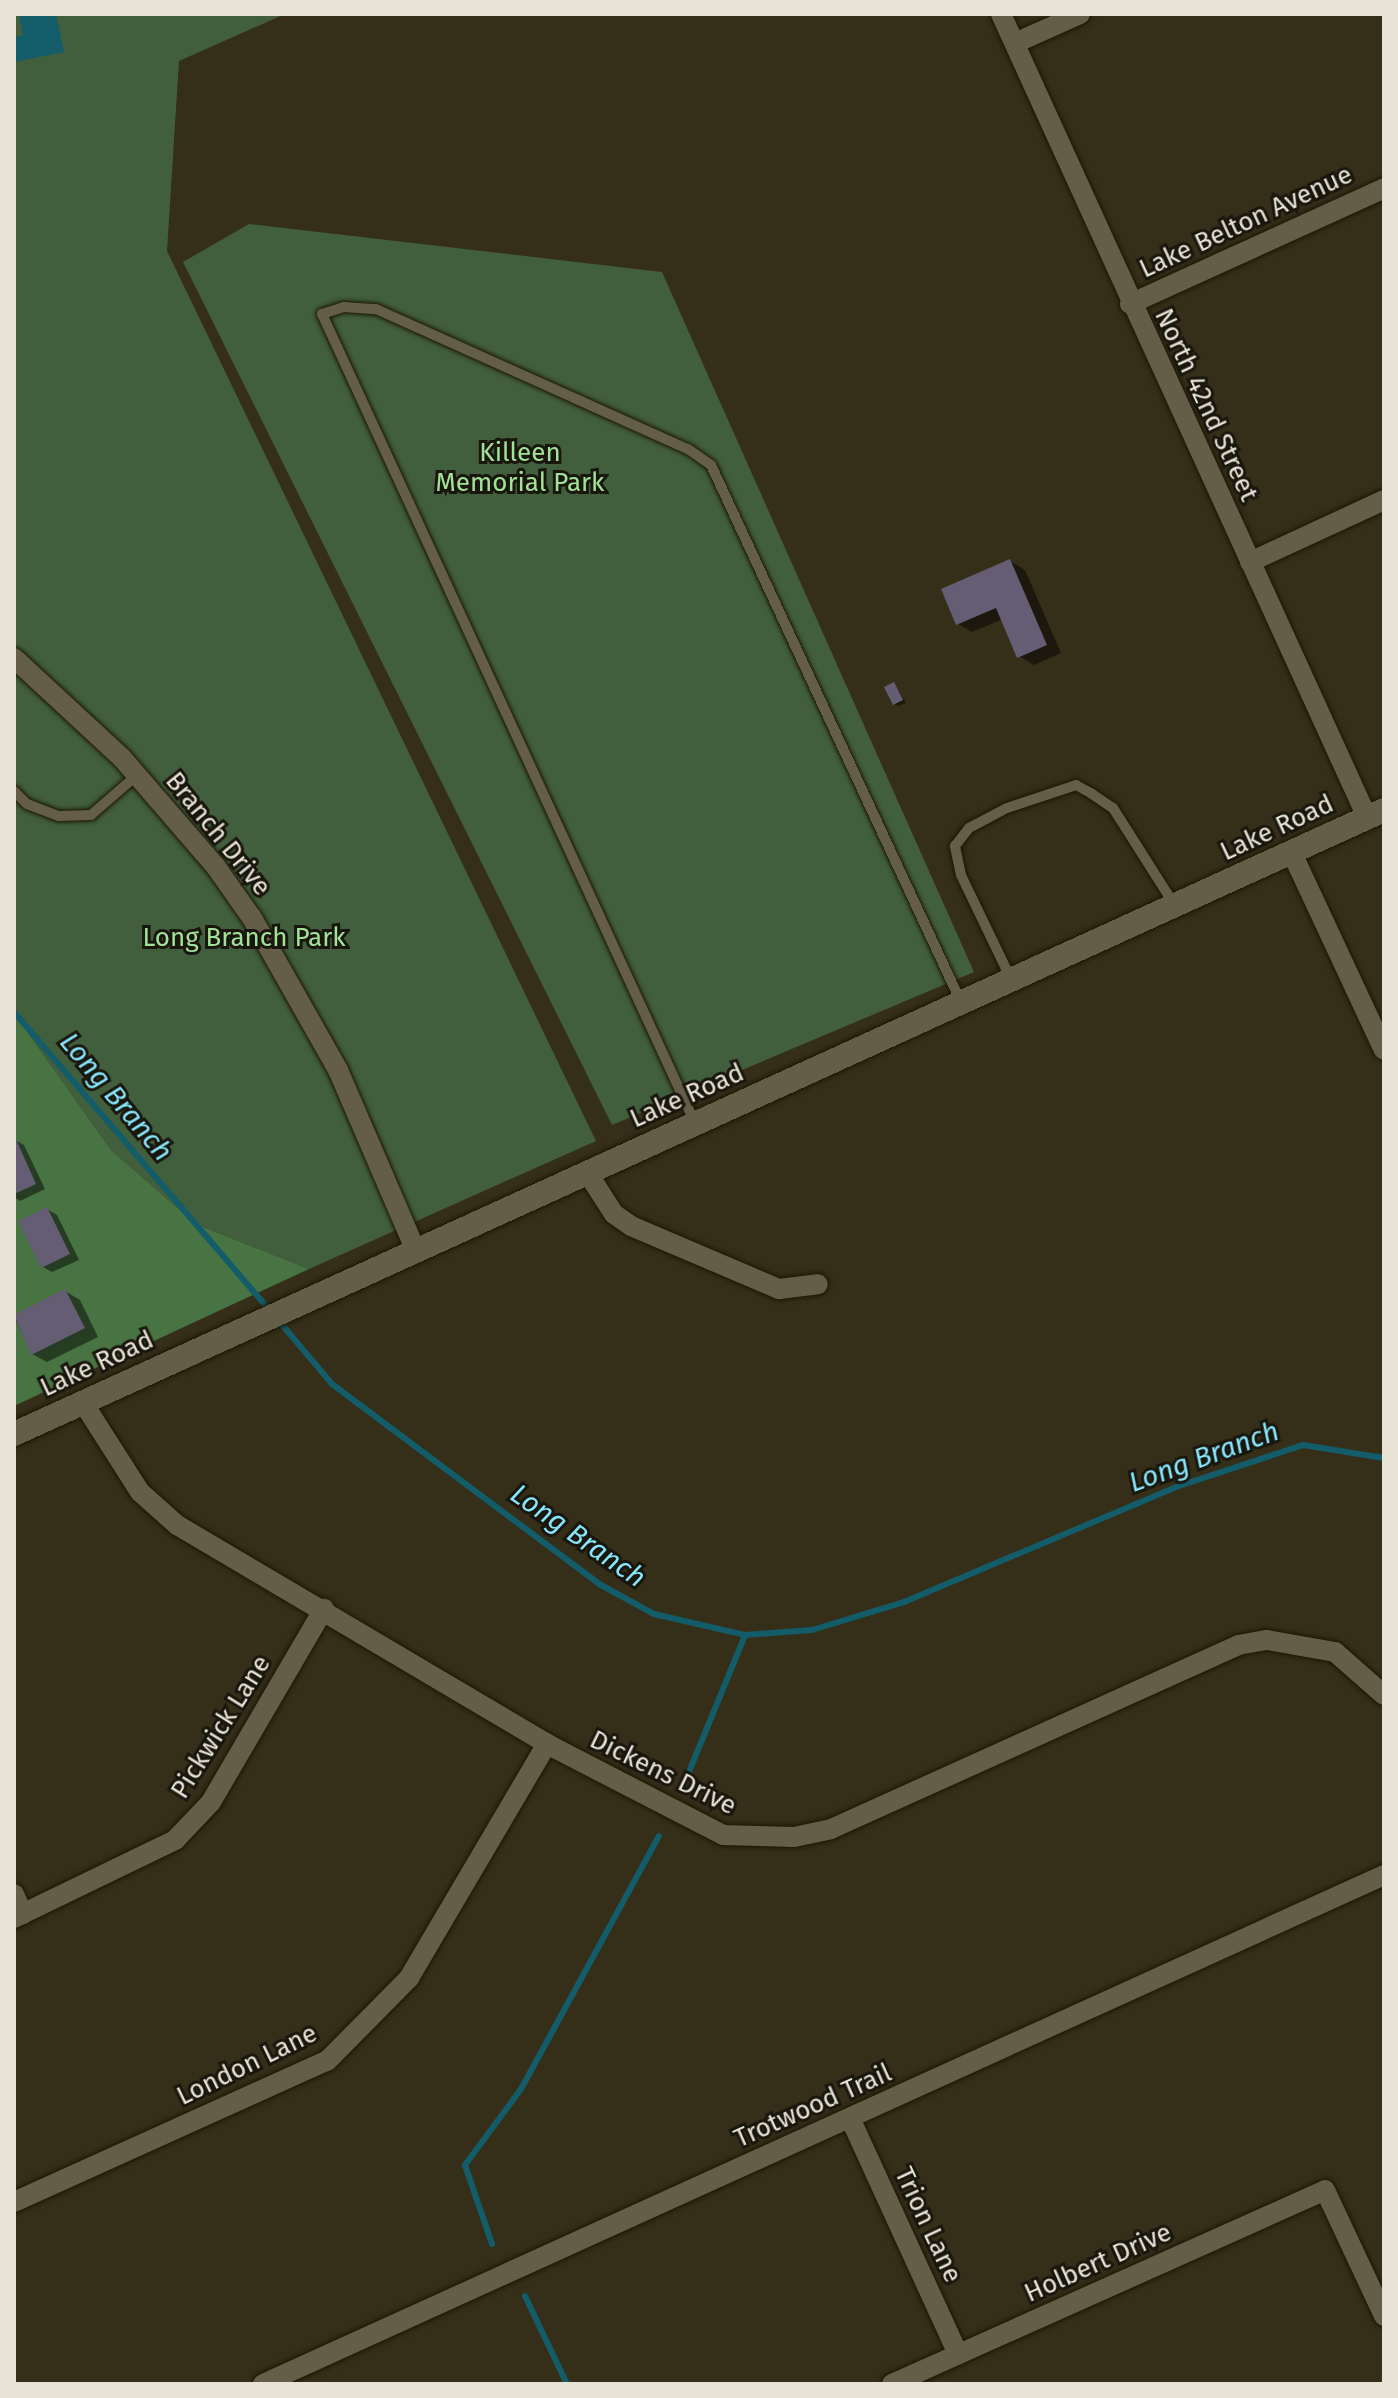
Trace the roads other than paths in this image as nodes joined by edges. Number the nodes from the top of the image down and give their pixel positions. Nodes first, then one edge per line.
1 (1001, 14) edge
2 (1080, 14) edge
3 (1015, 43) junction
4 (1384, 188) edge
5 (1130, 304) junction
6 (1384, 500) edge
7 (1250, 562) junction
8 (14, 658) edge
9 (137, 775) junction
10 (14, 791) edge
11 (1376, 814) edge
12 (1292, 853) junction
13 (1175, 905) junction
14 (1011, 979) junction
15 (961, 1004) junction
16 (1384, 1050) edge
17 (695, 1123) junction
18 (587, 1172) junction
19 (416, 1251) junction
20 (818, 1284) dead end
21 (82, 1401) junction
22 (14, 1434) edge
23 (324, 1609) junction
24 (1384, 1695) edge
25 (547, 1744) junction
26 (1384, 1875) edge
27 (14, 1894) edge
28 (18, 1916) edge
29 (850, 2118) junction
30 (14, 2202) edge
31 (1384, 2316) edge
32 (958, 2354) junction
33 (263, 2384) edge
34 (892, 2384) edge

1 - 3 street, North 42nd Street
2 - 3 street
3 - 5 street, North 42nd Street
4 - 5 street, Lake Belton Avenue
5 - 7 street, North 42nd Street
6 - 7 street
7 - 11 street, North 42nd Street
8 - 9 street, Branch Drive
9 - 10 lane
9 - 19 street, Branch Drive
11 - 12 street, Lake Road
12 - 13 street, Lake Road
12 - 16 street
13 - 14 street, Lake Road
13 - 14 lane
14 - 15 street, Lake Road
15 - 17 street, Lake Road
15 - 17 lane
17 - 18 street, Lake Road
18 - 19 street, Lake Road
18 - 20 street
19 - 21 street, Lake Road
21 - 22 street, Lake Road
21 - 23 street, Dickens Drive
23 - 25 street, Dickens Drive
23 - 28 street, Pickwick Lane
24 - 25 street, Dickens Drive
25 - 30 street, London Lane
26 - 29 street, Trotwood Trail
27 - 28 street
29 - 32 street, Trion Lane
29 - 33 street, Trotwood Trail
31 - 32 street, Holbert Drive
32 - 34 street, Holbert Drive

